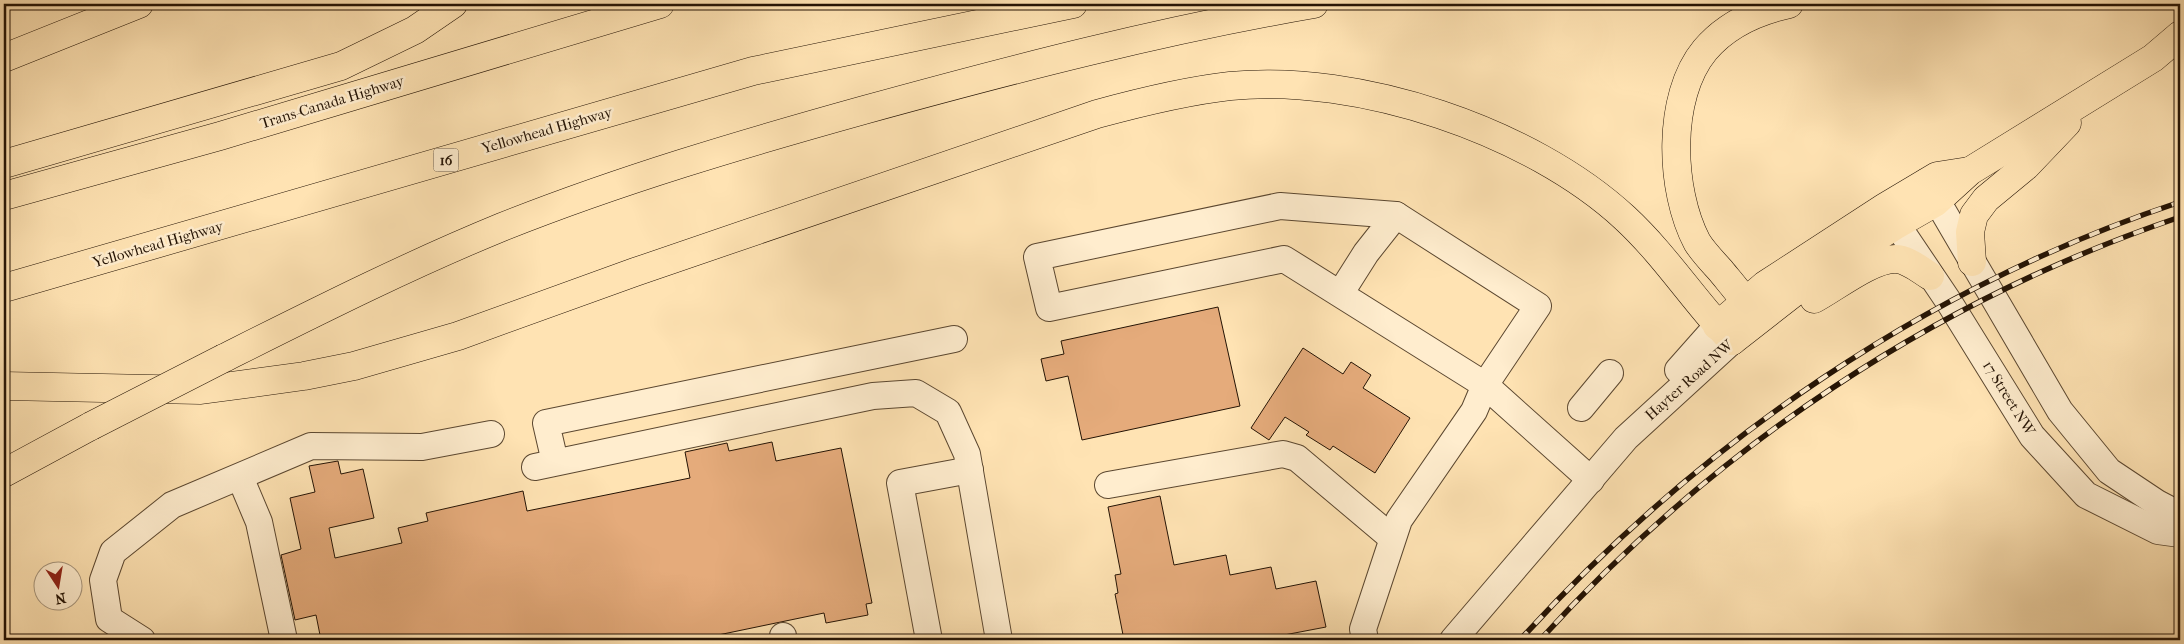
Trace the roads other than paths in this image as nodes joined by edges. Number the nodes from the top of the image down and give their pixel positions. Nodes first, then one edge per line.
1 (139, 4) edge
2 (454, 4) edge
3 (660, 4) edge
4 (1073, 4) edge
5 (1314, 4) edge
6 (1790, 4) edge
7 (2180, 35) edge
8 (4, 58) edge
9 (2096, 94) junction
10 (4, 164) edge
11 (1931, 192) junction
12 (4, 196) edge
13 (1396, 216) junction
14 (1891, 216) junction
15 (1972, 262) junction
16 (1930, 276) junction
17 (4, 288) edge
18 (1340, 294) junction
19 (1758, 309) junction
20 (1725, 333) junction
21 (954, 339) dead end
22 (865, 357) junction
23 (1610, 373) dead end
24 (1485, 385) junction
25 (4, 386) edge
26 (873, 396) junction
27 (638, 404) junction
28 (1581, 408) dead end
29 (91, 426) junction
30 (491, 434) dead end
31 (646, 444) junction
32 (4, 456) edge
33 (970, 470) junction
34 (4, 473) edge
35 (240, 477) junction
36 (1591, 480) junction
37 (1108, 485) dead end
38 (2180, 515) edge
39 (2180, 534) edge
40 (1392, 538) junction
41 (142, 640) edge
42 (284, 640) edge
43 (929, 640) edge
44 (998, 640) edge
45 (1365, 640) edge
46 (1453, 640) edge

1 - 8 main road
2 - 10 main road
3 - 12 main road, Trans-Canada Highway
4 - 17 main road, Yellowhead Highway / 16
5 - 29 main road, bridge
6 - 19 main road
7 - 9 main road
9 - 11 main road, Hayter Road NW
9 - 15 main road
11 - 14 main road, Hayter Road NW
11 - 15 street
13 - 18 street
13 - 18 street
13 - 24 street
14 - 16 street, 17 Street NW
14 - 19 main road, Hayter Road NW
15 - 38 street
16 - 19 main road
16 - 39 street, 17 Street NW
18 - 24 street
19 - 20 main road, Hayter Road NW
20 - 25 main road
20 - 36 street, Hayter Road NW
21 - 22 street
22 - 26 street
22 - 27 street
23 - 28 street
24 - 36 street
24 - 40 street
26 - 31 street
26 - 33 street
27 - 31 street
27 - 31 street
29 - 32 main road
29 - 34 main road
30 - 35 street
33 - 43 street
33 - 44 street
35 - 41 street
35 - 42 street
36 - 46 street, Hayter Road NW
37 - 40 street
40 - 45 street

